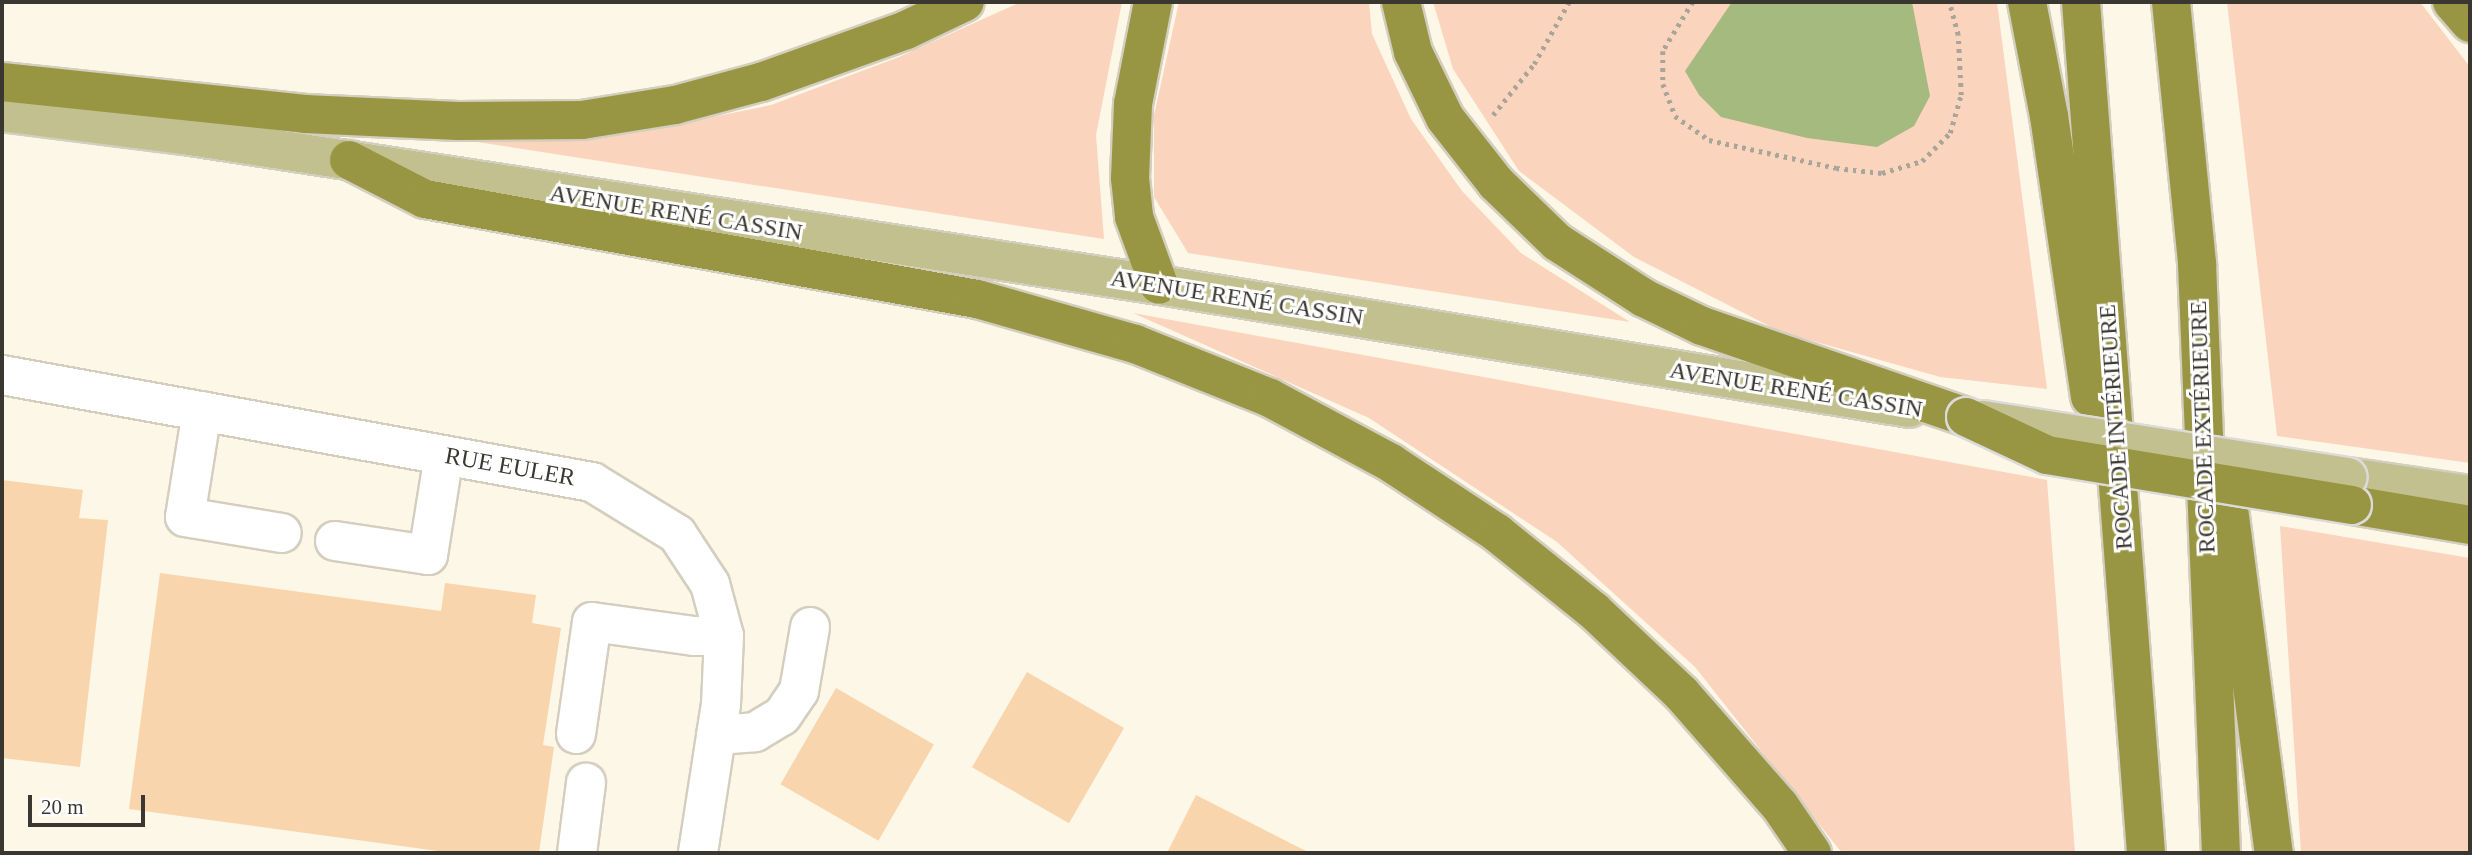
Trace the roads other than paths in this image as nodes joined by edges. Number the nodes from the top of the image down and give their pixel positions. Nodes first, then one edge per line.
1 (965, 2) edge
2 (1153, 2) edge
3 (1401, 2) edge
4 (2027, 2) edge
5 (2081, 2) edge
6 (2171, 2) edge
7 (2452, 2) edge
8 (2470, 23) edge
9 (2, 82) edge
10 (2, 112) edge
11 (348, 160) junction
12 (2197, 264) junction
13 (1159, 285) junction
14 (2, 375) edge
15 (202, 411) junction
16 (1966, 417) junction
17 (444, 455) junction
18 (2350, 491) junction
19 (2470, 495) edge
20 (2470, 525) edge
21 (282, 533) dead end
22 (335, 541) dead end
23 (810, 627) dead end
24 (724, 636) junction
25 (576, 734) dead end
26 (716, 736) junction
27 (2141, 746) junction
28 (586, 783) dead end
29 (577, 853) edge
30 (698, 853) edge
31 (1812, 853) edge
32 (2146, 853) edge
33 (2221, 853) edge
34 (2274, 853) edge

1 - 9 highway
2 - 13 highway
3 - 16 highway
4 - 27 highway
5 - 27 highway, ROCADE INTÉRIEURE
6 - 12 highway, ROCADE EXTÉRIEURE
7 - 8 highway
10 - 11 main road, AVENUE RENÉ CASSIN
11 - 13 main road, AVENUE RENÉ CASSIN
11 - 31 highway
12 - 33 highway, ROCADE EXTÉRIEURE
12 - 34 highway
13 - 16 main road, AVENUE RENÉ CASSIN
14 - 15 street, RUE EULER
15 - 17 street, RUE EULER
15 - 21 street
16 - 18 highway, bridge
17 - 22 street
17 - 24 street, RUE EULER
18 - 19 main road
18 - 20 highway
23 - 26 street
24 - 25 street
24 - 26 street, RUE EULER
26 - 30 street, RUE EULER
27 - 32 highway, ROCADE INTÉRIEURE
28 - 29 street

